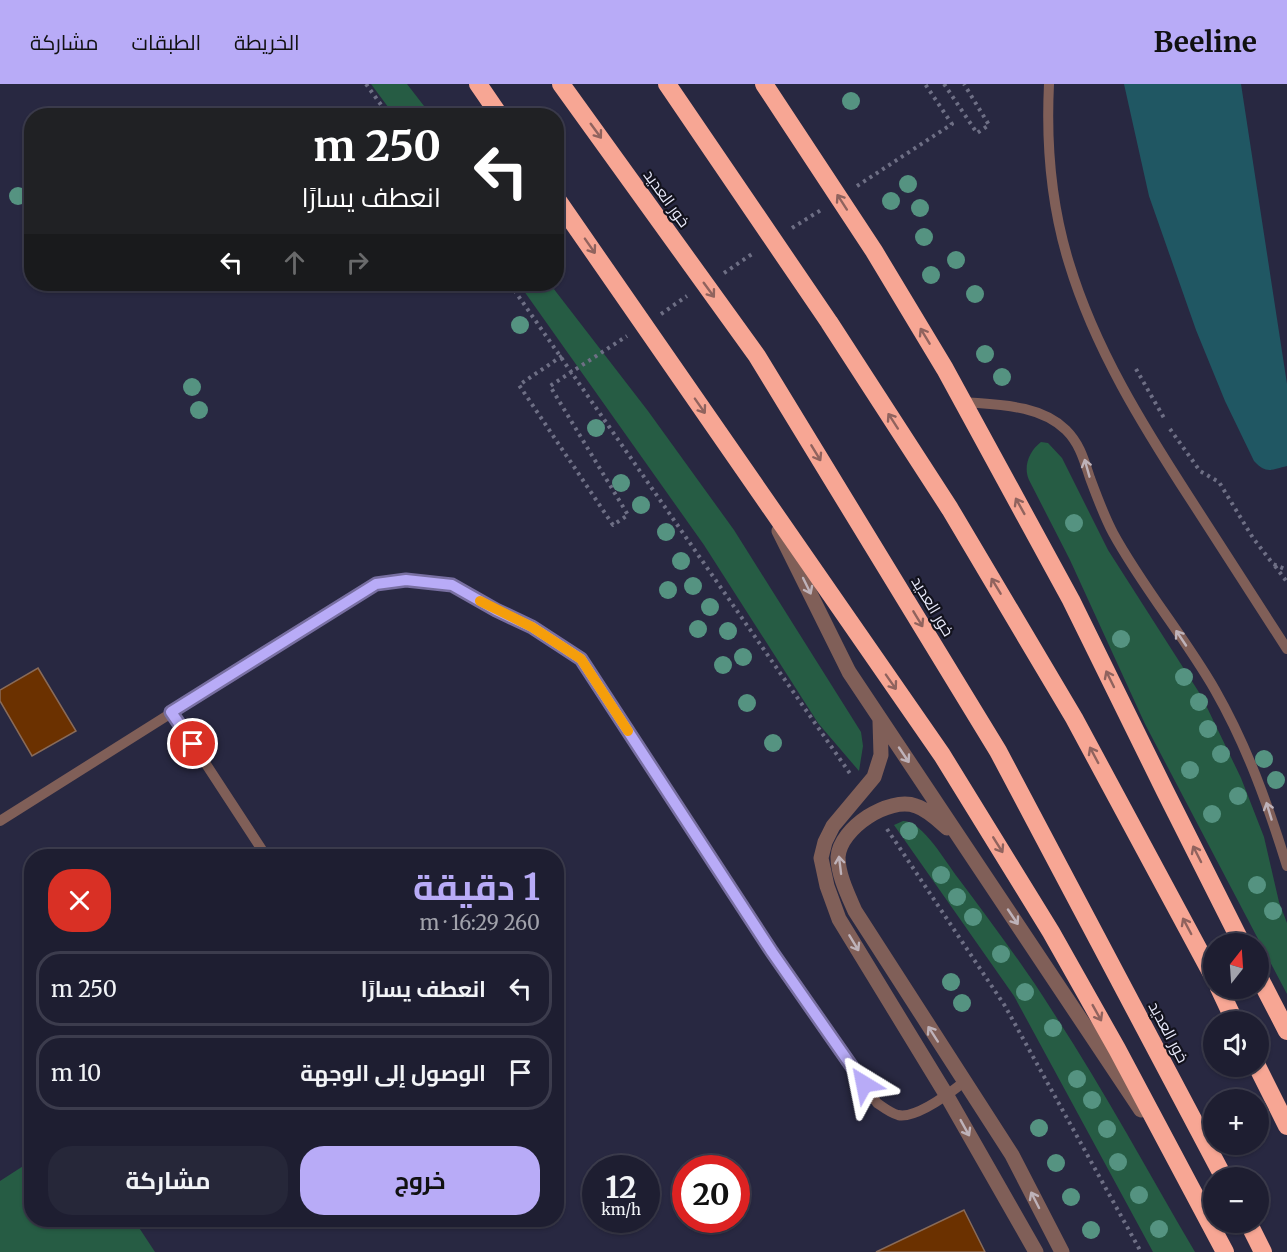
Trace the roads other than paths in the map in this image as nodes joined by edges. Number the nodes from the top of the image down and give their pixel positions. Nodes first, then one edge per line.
1 (478, 84) edge
2 (561, 84) edge
3 (667, 84) edge
4 (764, 84) edge
5 (1049, 84) edge
6 (494, 108) edge
7 (564, 210) edge
8 (963, 402) junction
9 (762, 496) junction
10 (1287, 649) edge
11 (171, 712) junction
12 (880, 721) junction
13 (0, 821) edge
14 (964, 844) junction
15 (261, 849) edge
16 (1287, 866) edge
17 (1236, 933) edge
18 (1203, 958) edge
19 (1269, 996) edge
20 (1287, 1031) edge
21 (1262, 1077) edge
22 (964, 1082) junction
23 (947, 1096) junction
24 (1287, 1126) edge
25 (1179, 1167) junction
26 (1218, 1167) edge
27 (1254, 1233) edge
28 (1036, 1252) edge
29 (1062, 1252) edge
30 (1225, 1252) edge
31 (1263, 1252) edge

1 - 6 highway
2 -> 26 highway, خور العديد
18 -> 3 highway
8 -> 4 highway
5 - 10 lane
7 -> 9 highway
16 -> 8 lane
17 -> 8 highway
9 -> 12 street
9 -> 25 highway
11 - 13 lane
11 - 15 lane
11 - 23 lane
12 -> 14 street
12 -> 23 street
22 -> 14 street
14 -> 25 street
19 - 20 highway
21 - 24 highway
22 - 23 lane
29 -> 22 street
23 -> 28 street
25 - 30 highway
27 - 31 highway

